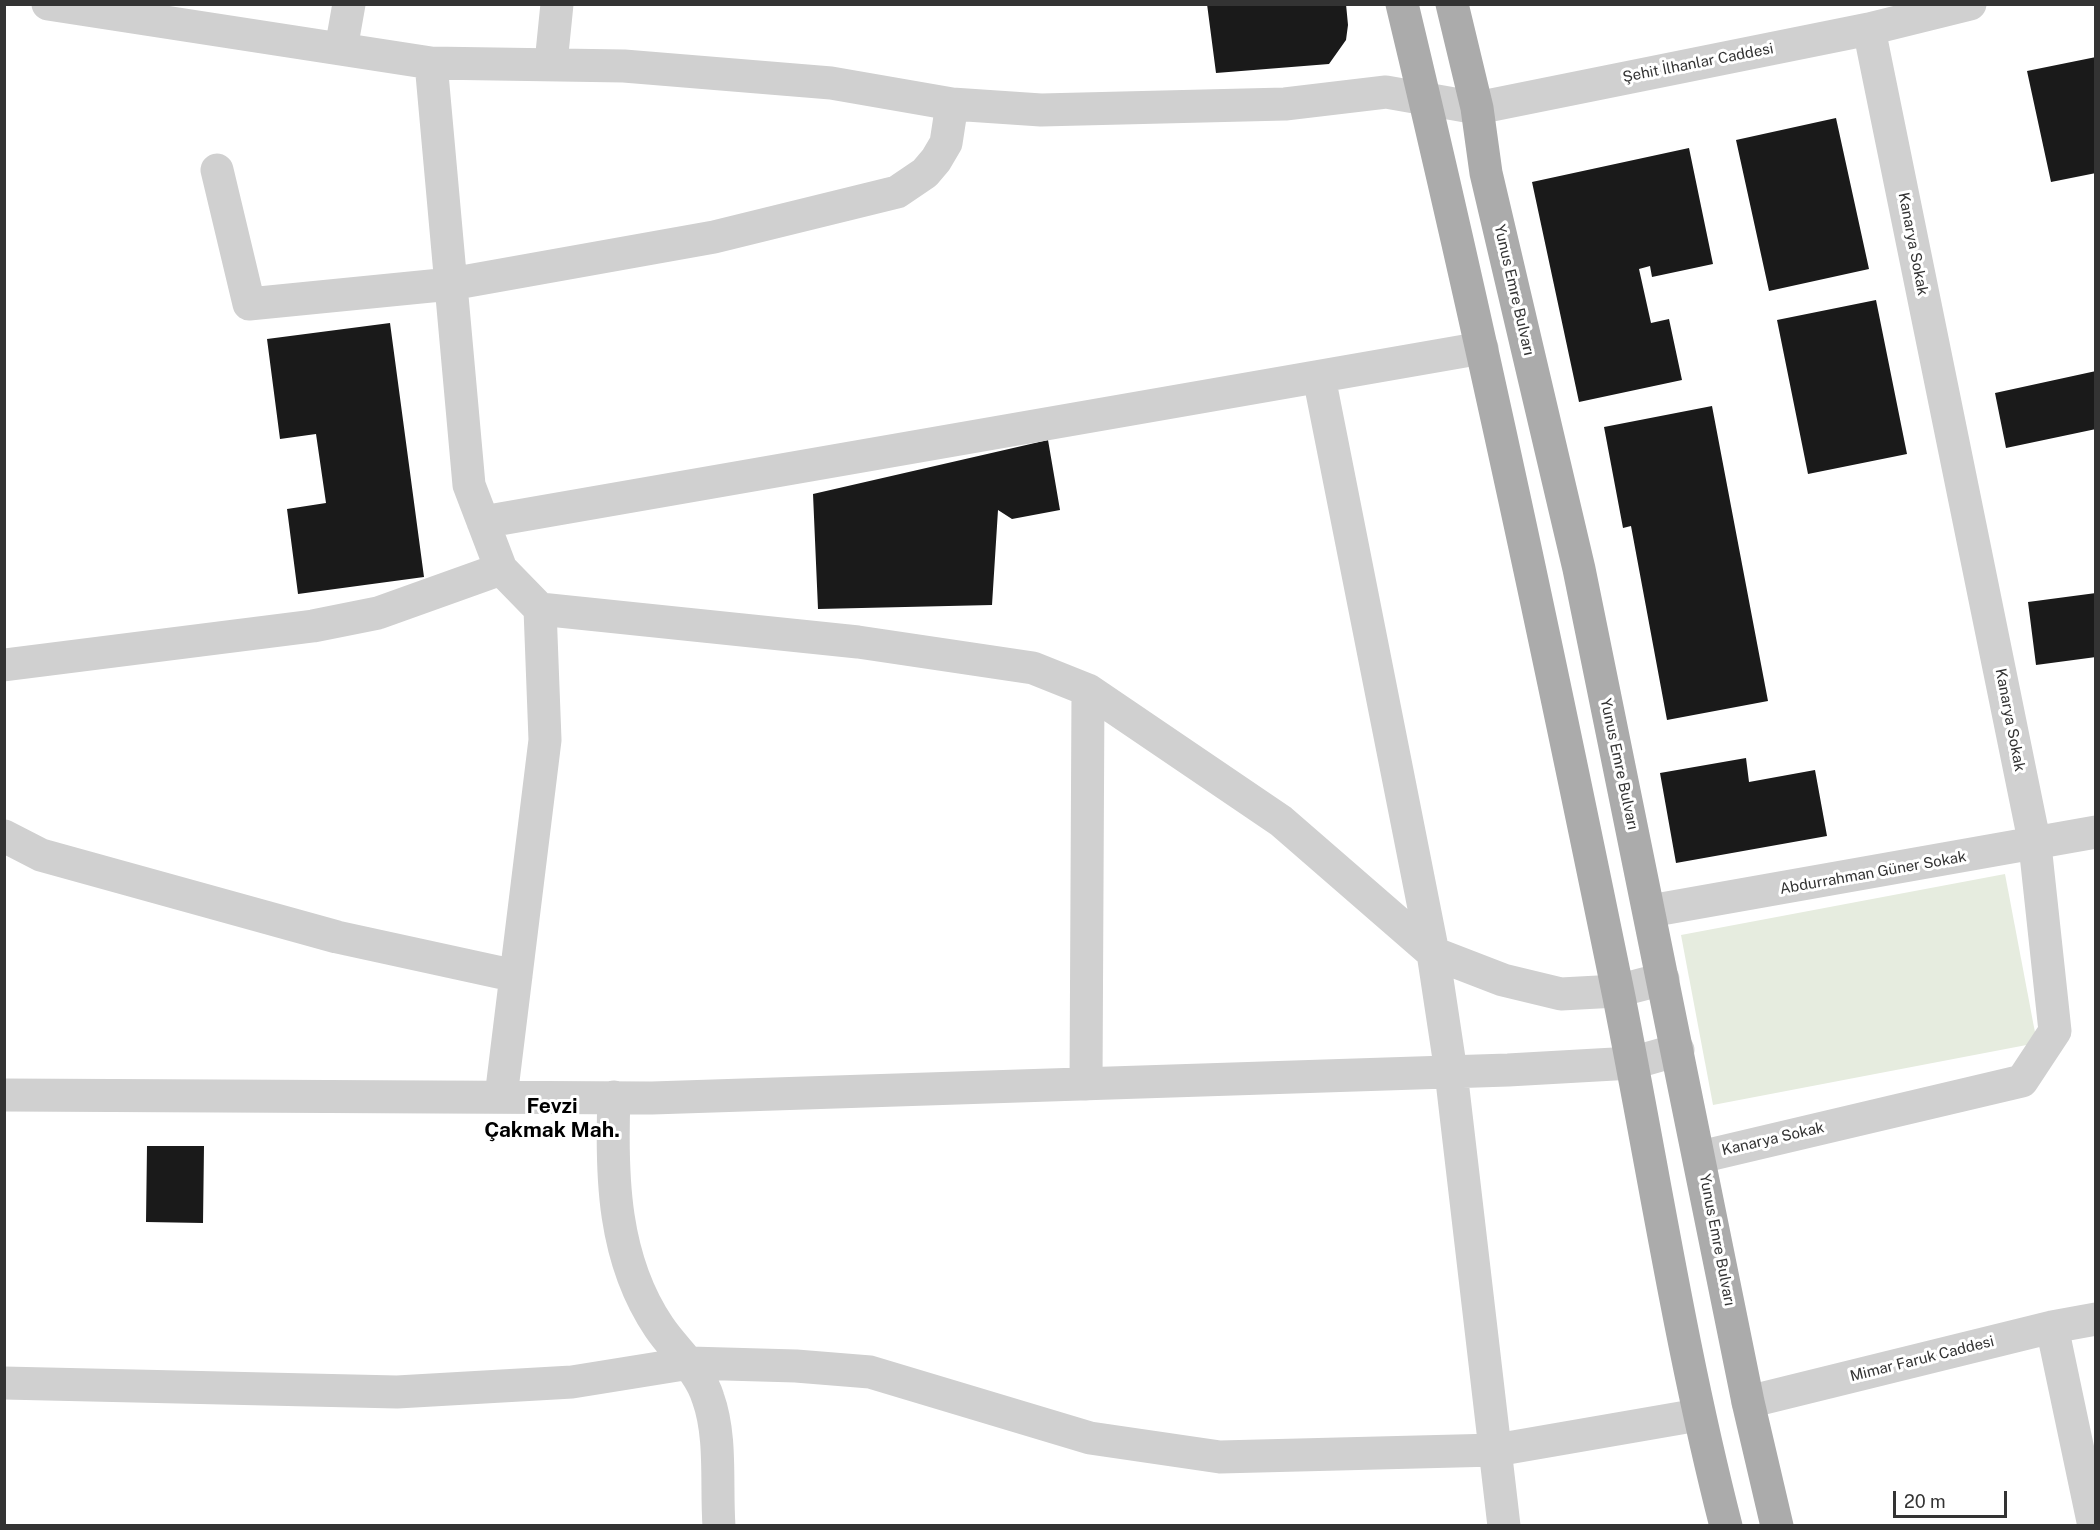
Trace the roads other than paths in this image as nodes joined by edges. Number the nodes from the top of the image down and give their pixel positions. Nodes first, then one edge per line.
1 (48, 4) edge
2 (349, 4) edge
3 (556, 4) edge
4 (1402, 4) edge
5 (1452, 4) edge
6 (1970, 4) edge
7 (1869, 29) junction
8 (342, 50) junction
9 (431, 63) junction
10 (551, 63) junction
11 (1426, 97) junction
12 (952, 105) junction
13 (1477, 108) junction
14 (217, 170) dead end
15 (451, 284) junction
16 (1482, 348) junction
17 (1319, 377) junction
18 (483, 522) junction
19 (501, 569) junction
20 (540, 609) junction
21 (4, 665) edge
22 (1088, 690) junction
23 (2096, 832) edge
24 (4, 836) edge
25 (2035, 845) junction
26 (1650, 911) junction
27 (1432, 953) junction
28 (516, 976) junction
29 (1664, 979) junction
30 (1617, 991) junction
31 (1678, 1050) junction
32 (1632, 1063) junction
33 (1450, 1072) junction
34 (1086, 1084) junction
35 (4, 1095) edge
36 (501, 1097) junction
37 (614, 1097) junction
38 (1700, 1157) junction
39 (2096, 1319) edge
40 (2052, 1327) junction
41 (690, 1363) junction
42 (4, 1383) edge
43 (1748, 1402) junction
44 (1698, 1415) junction
45 (1496, 1450) junction
46 (718, 1526) edge
47 (1504, 1526) edge
48 (1726, 1526) edge
49 (1777, 1526) edge
50 (2094, 1526) edge

1 - 8 street, Şehit İlhanlar Caddesi
2 - 8 street
3 - 10 street
4 - 11 main road
5 - 13 main road, Yunus Emre Bulvarı
6 - 7 street, Şehit İlhanlar Caddesi
7 - 13 street, Şehit İlhanlar Caddesi
7 - 25 street, Kanarya Sokak
8 - 9 street, Şehit İlhanlar Caddesi
9 - 10 street, Şehit İlhanlar Caddesi
9 - 15 street
10 - 12 street, Şehit İlhanlar Caddesi
11 - 12 street, Şehit İlhanlar Caddesi
11 - 13 street, Şehit İlhanlar Caddesi
11 - 16 main road
12 - 15 street
13 - 26 main road, Yunus Emre Bulvarı
14 - 15 street
15 - 18 street
16 - 17 street
16 - 30 main road
17 - 18 street
17 - 27 street
18 - 19 street
19 - 20 street
19 - 21 street
20 - 22 street
20 - 28 street
22 - 27 street
22 - 34 street
23 - 25 street, Abdurrahman Güner Sokak
24 - 28 street
25 - 26 street, Abdurrahman Güner Sokak
25 - 38 street, Kanarya Sokak
26 - 29 main road, Yunus Emre Bulvarı
27 - 30 street
27 - 33 street
28 - 36 street
29 - 30 street
29 - 31 main road, Yunus Emre Bulvarı
30 - 32 main road
31 - 32 street
31 - 38 main road, Yunus Emre Bulvarı
32 - 33 street
32 - 44 main road
33 - 34 street
33 - 45 street
34 - 37 street
35 - 36 street
36 - 37 street
37 - 41 street
38 - 43 main road, Yunus Emre Bulvarı
39 - 40 street, Mimar Faruk Caddesi
40 - 43 street, Mimar Faruk Caddesi
40 - 50 street
41 - 42 street
41 - 45 street
41 - 46 street
43 - 49 main road, Yunus Emre Bulvarı
44 - 45 street
44 - 48 main road
45 - 47 street

